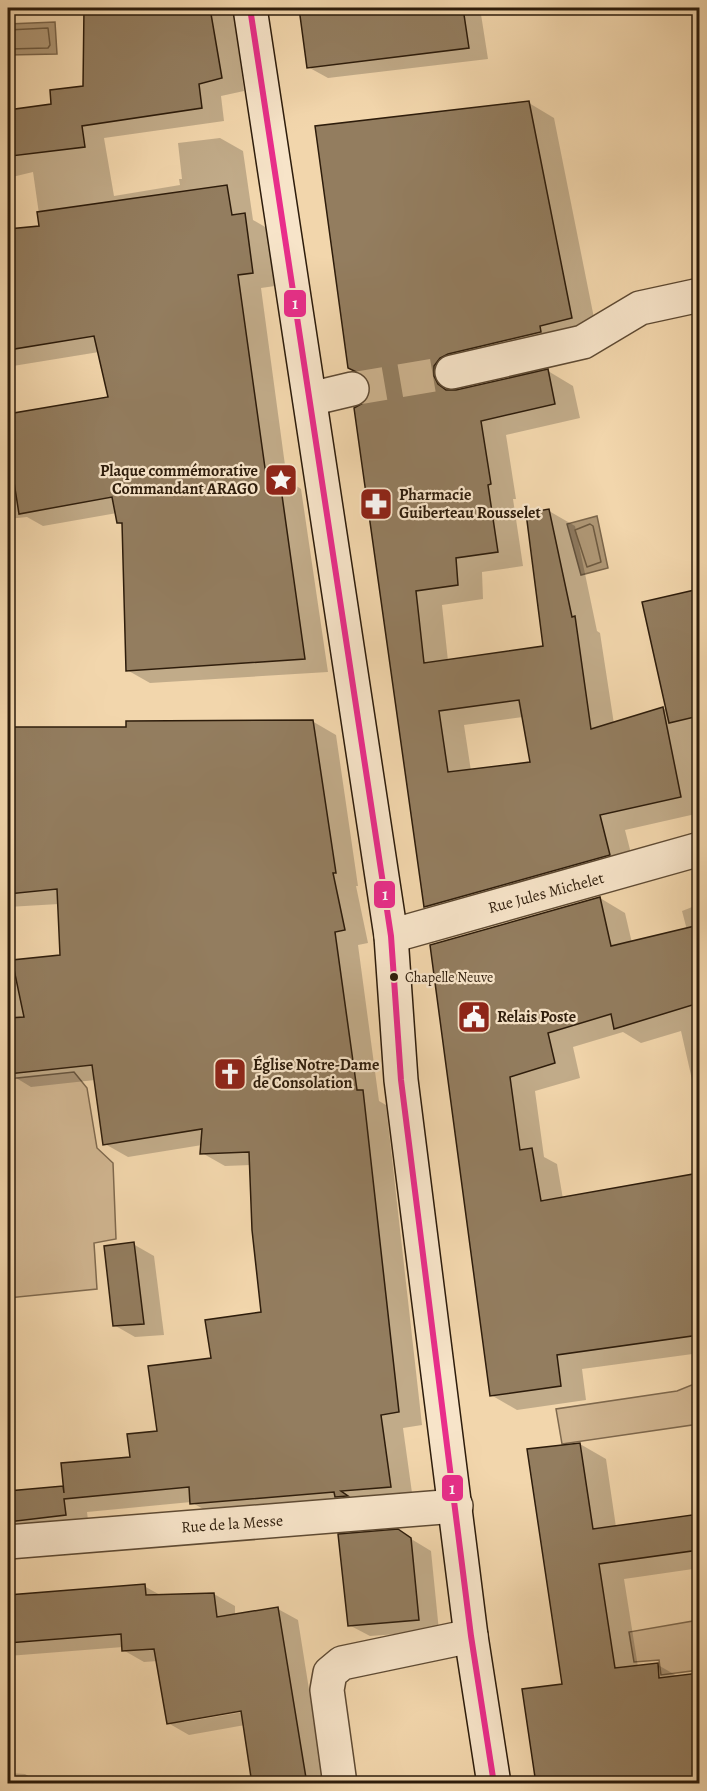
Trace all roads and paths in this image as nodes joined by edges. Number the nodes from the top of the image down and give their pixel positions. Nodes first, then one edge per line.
1 (250, 8) edge
2 (699, 295) edge
3 (452, 372) tunnel mouth
4 (352, 389) tunnel mouth
5 (310, 399) junction
6 (699, 849) edge
7 (391, 936) junction
8 (456, 1506) junction
9 (8, 1542) edge
10 (471, 1636) junction
11 (340, 1784) edge
12 (494, 1784) edge

1 - 5 main road
2 - 3 main road
4 - 5 main road
5 - 7 main road
6 - 7 main road, Rue Jules Michelet
7 - 8 main road
8 - 9 main road, Rue de la Messe
8 - 10 main road
10 - 11 main road
10 - 12 main road

